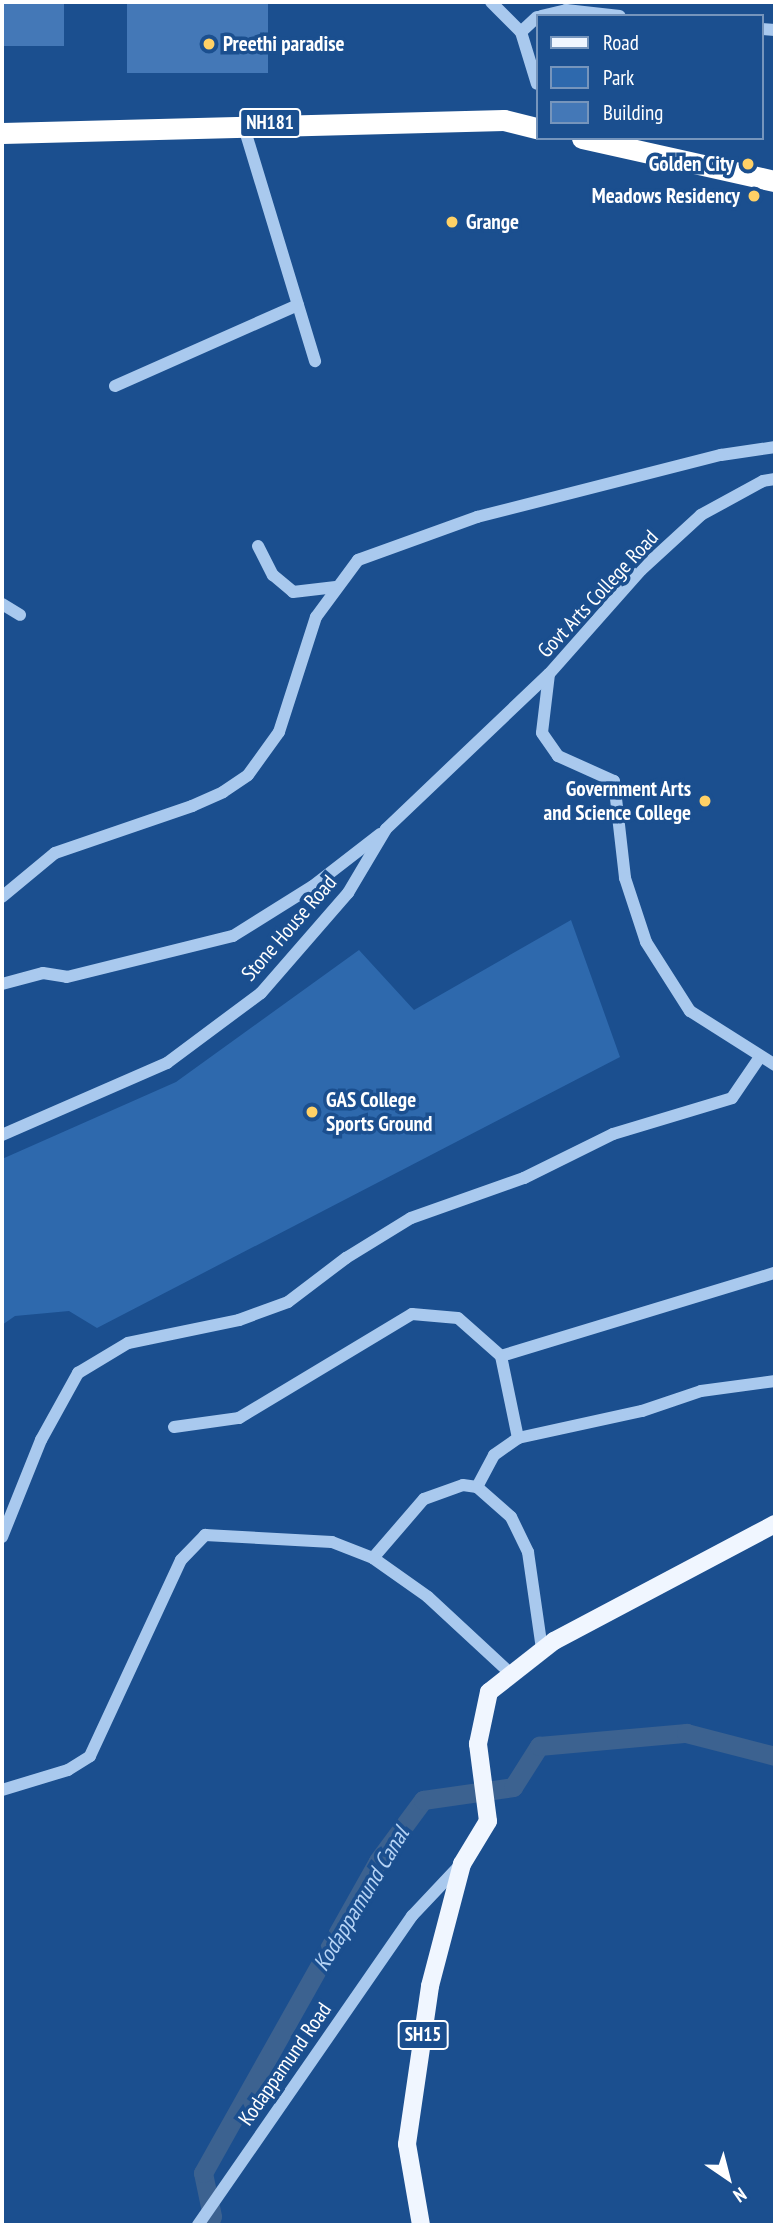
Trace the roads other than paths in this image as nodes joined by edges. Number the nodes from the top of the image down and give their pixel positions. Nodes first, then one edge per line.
1 (491, 2) edge
2 (548, 14) edge
3 (602, 14) edge
4 (536, 19) edge
5 (521, 32) junction
6 (536, 81) edge
7 (243, 124) junction
8 (536, 128) edge
9 (2, 134) edge
10 (591, 140) edge
11 (775, 181) edge
12 (298, 305) junction
13 (315, 361) dead end
14 (115, 386) dead end
15 (775, 447) edge
16 (775, 479) edge
17 (258, 546) dead end
18 (336, 587) junction
19 (2, 604) edge
20 (20, 615) dead end
21 (549, 674) junction
22 (386, 830) junction
23 (2, 897) edge
24 (2, 984) edge
25 (760, 1057) junction
26 (775, 1065) edge
27 (2, 1135) edge
28 (775, 1273) edge
29 (501, 1356) junction
30 (775, 1381) edge
31 (174, 1427) dead end
32 (518, 1438) junction
33 (477, 1487) junction
34 (775, 1524) edge
35 (2, 1537) edge
36 (373, 1558) junction
37 (542, 1649) junction
38 (510, 1673) junction
39 (2, 1790) edge
40 (467, 1857) junction
41 (198, 2225) edge
42 (421, 2225) edge

1 - 5 street
2 - 3 street
4 - 5 street
5 - 6 street
7 - 8 highway, NH181
7 - 9 highway, NH181
7 - 12 street
10 - 11 highway
12 - 13 street
12 - 14 street
15 - 18 street
16 - 21 street, Govt Arts College Road
17 - 18 street
18 - 23 street
19 - 20 street
21 - 22 street, Stone House Road
21 - 25 street, Govt Arts College Road
22 - 24 street
22 - 27 street, Stone House Road
25 - 26 street, Govt Arts College Road
25 - 35 street
28 - 29 street
29 - 31 street
29 - 32 street
30 - 32 street
32 - 33 street
33 - 36 street
33 - 37 street
34 - 37 main road, SH15
36 - 38 street
36 - 39 street
37 - 38 main road, SH15
38 - 40 main road, SH15
40 - 41 street, Kodappamund Road
40 - 42 main road, SH15

